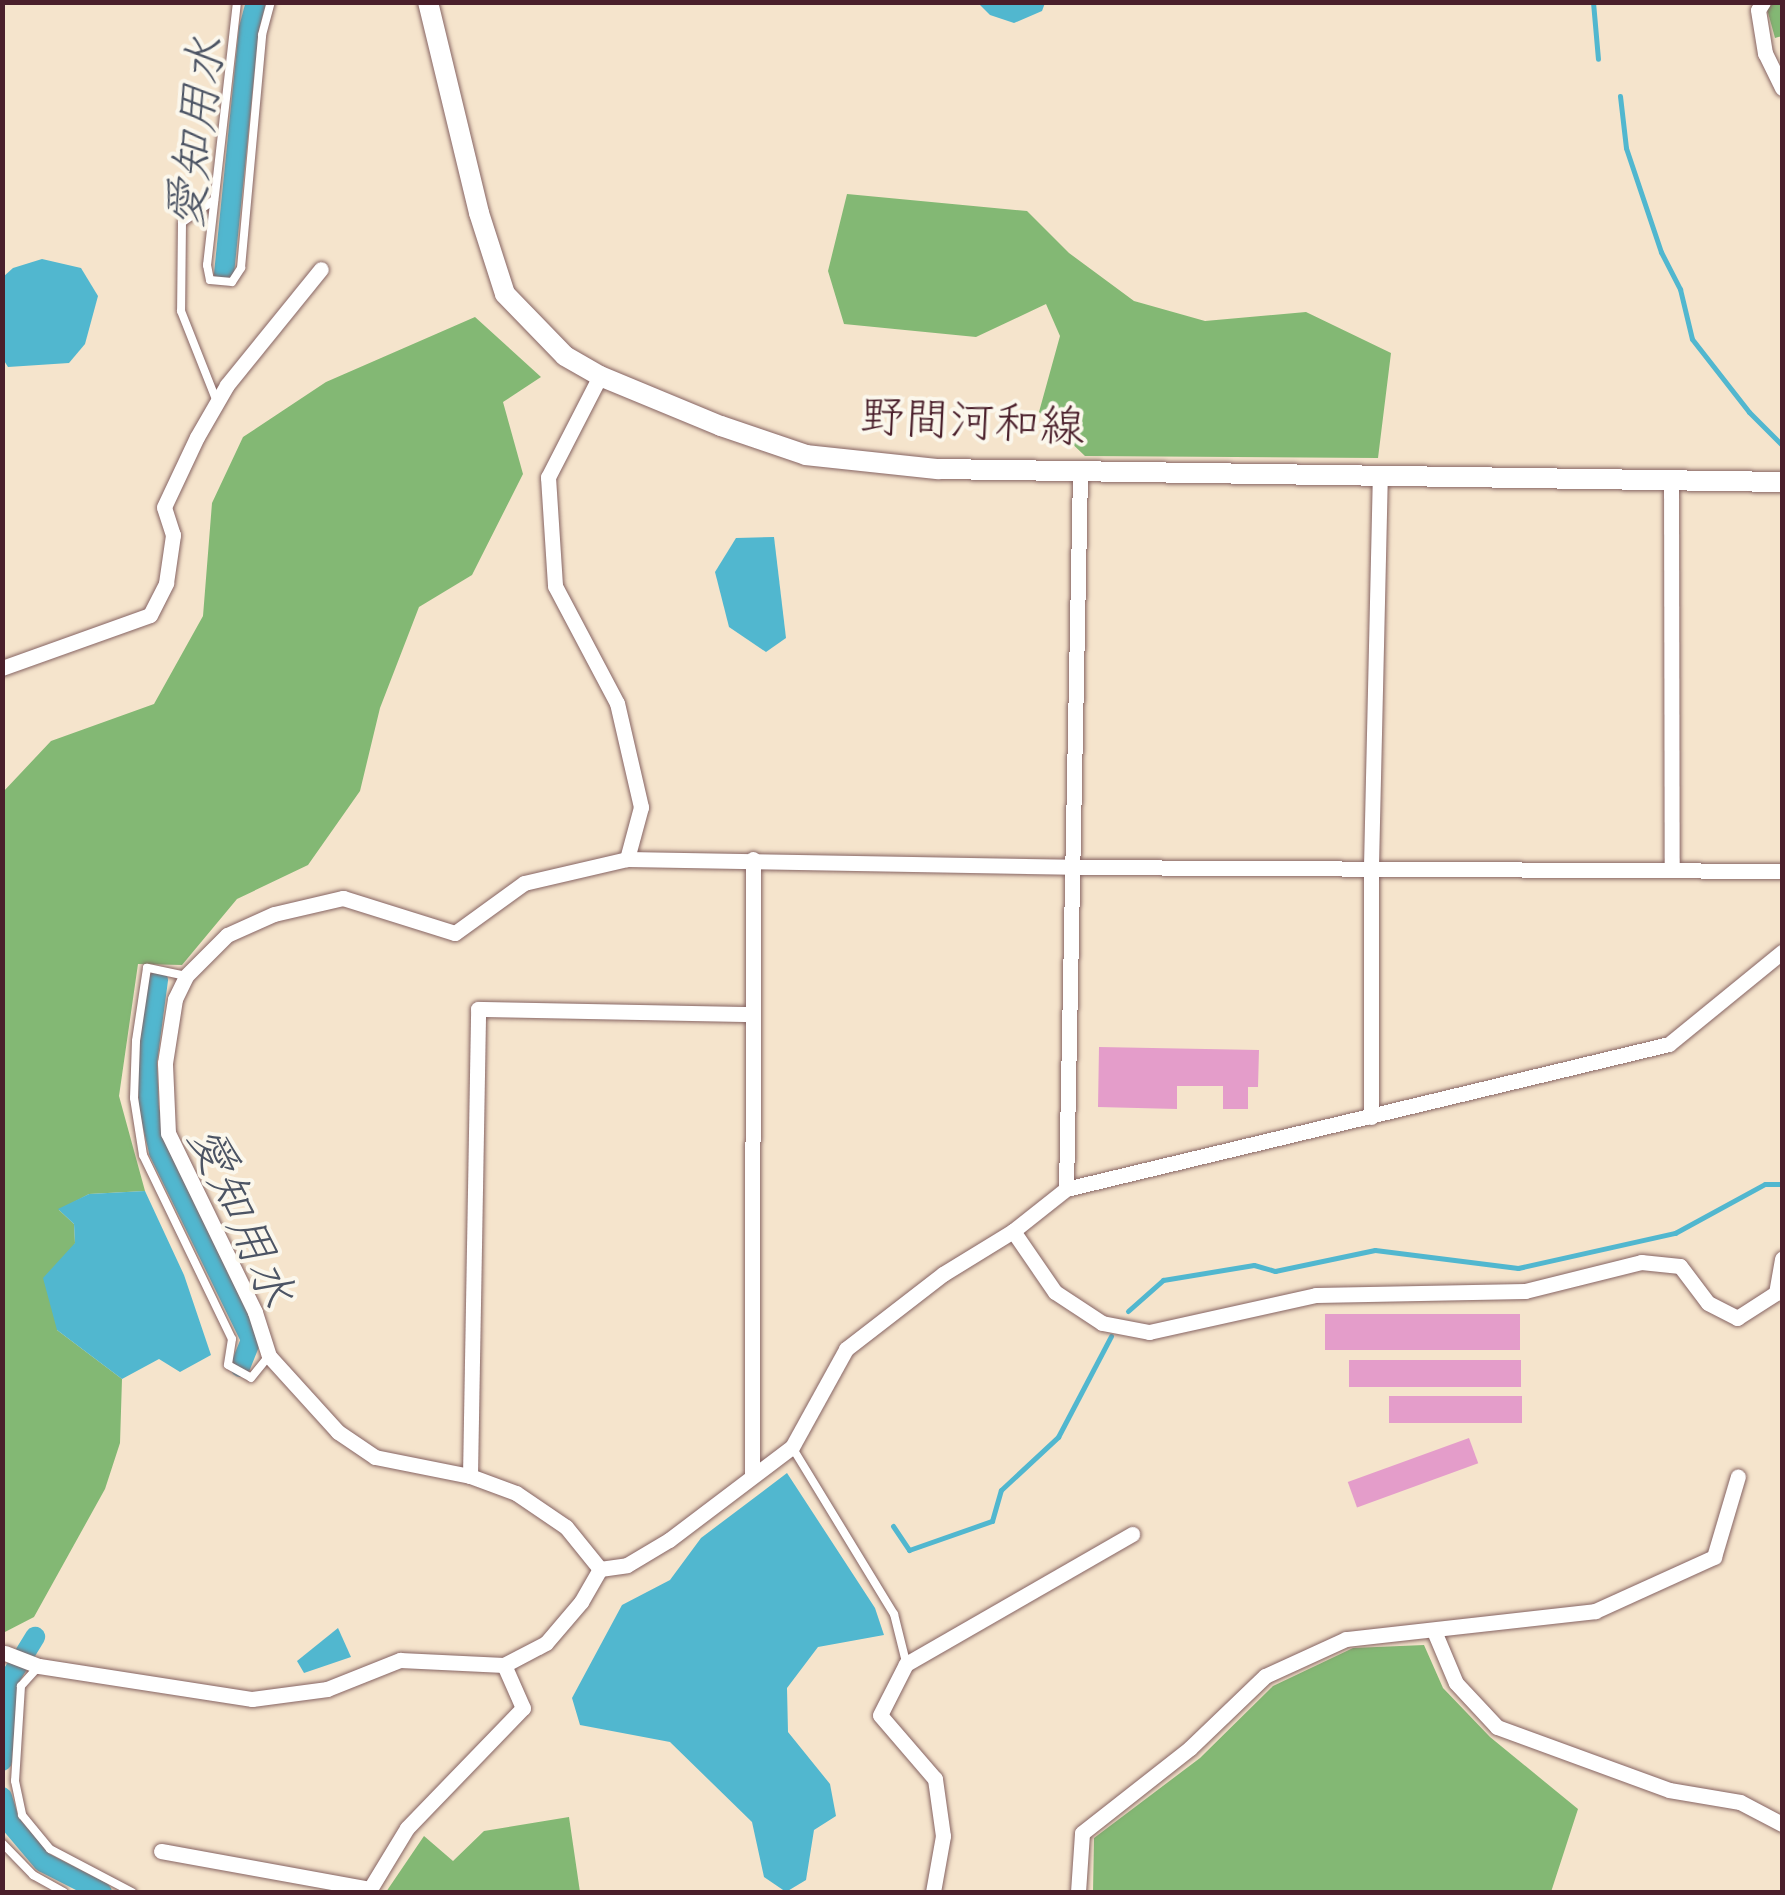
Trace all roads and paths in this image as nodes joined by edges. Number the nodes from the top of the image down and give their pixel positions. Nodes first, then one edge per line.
1 (237, 2) edge
2 (271, 2) edge
3 (428, 2) edge
4 (1762, 2) edge
5 (1782, 88) edge
6 (214, 200) junction
7 (322, 269) dead end
8 (600, 376) junction
9 (217, 402) junction
10 (1080, 473) junction
11 (1380, 476) junction
12 (1671, 479) junction
13 (1782, 482) edge
14 (2, 668) edge
15 (627, 858) junction
16 (753, 859) junction
17 (1371, 866) junction
18 (1071, 867) junction
19 (1672, 868) junction
20 (1782, 871) edge
21 (1782, 952) edge
22 (186, 976) junction
23 (750, 1014) junction
24 (1371, 1117) junction
25 (1066, 1189) junction
26 (1014, 1232) junction
27 (1782, 1259) edge
28 (269, 1356) junction
29 (792, 1447) junction
30 (752, 1474) junction
31 (470, 1476) junction
32 (1738, 1476) dead end
33 (1132, 1534) dead end
34 (600, 1569) junction
35 (1434, 1631) junction
36 (3, 1654) edge
37 (906, 1664) junction
38 (39, 1666) junction
39 (504, 1666) junction
40 (1782, 1824) edge
41 (2, 1843) edge
42 (161, 1851) dead end
43 (64, 1892) edge
44 (132, 1892) edge
45 (933, 1892) edge
46 (1078, 1892) edge

1 - 6 lane
2 - 6 lane
3 - 8 main road, 野間河和線
4 - 5 street
6 - 9 lane
7 - 9 street
8 - 10 main road, 野間河和線
8 - 15 street
9 - 14 street
10 - 11 main road, 野間河和線
10 - 18 street
11 - 12 main road, 野間河和線
11 - 17 street
12 - 13 main road, 野間河和線
12 - 19 street
15 - 16 street
15 - 22 street
16 - 18 street
16 - 23 street
17 - 18 street
17 - 19 street
17 - 24 street
18 - 25 street
19 - 20 street
21 - 24 street
22 - 28 street
22 - 28 lane
23 - 30 street
23 - 31 street
24 - 25 street
25 - 26 street
26 - 27 street
26 - 29 street
28 - 31 street
29 - 30 street
29 - 37 lane
30 - 34 street
31 - 34 street
32 - 35 street
33 - 37 street
34 - 39 street
35 - 40 street
35 - 46 street
36 - 38 street
37 - 45 street
38 - 39 street
38 - 44 lane
39 - 42 street
41 - 43 lane

